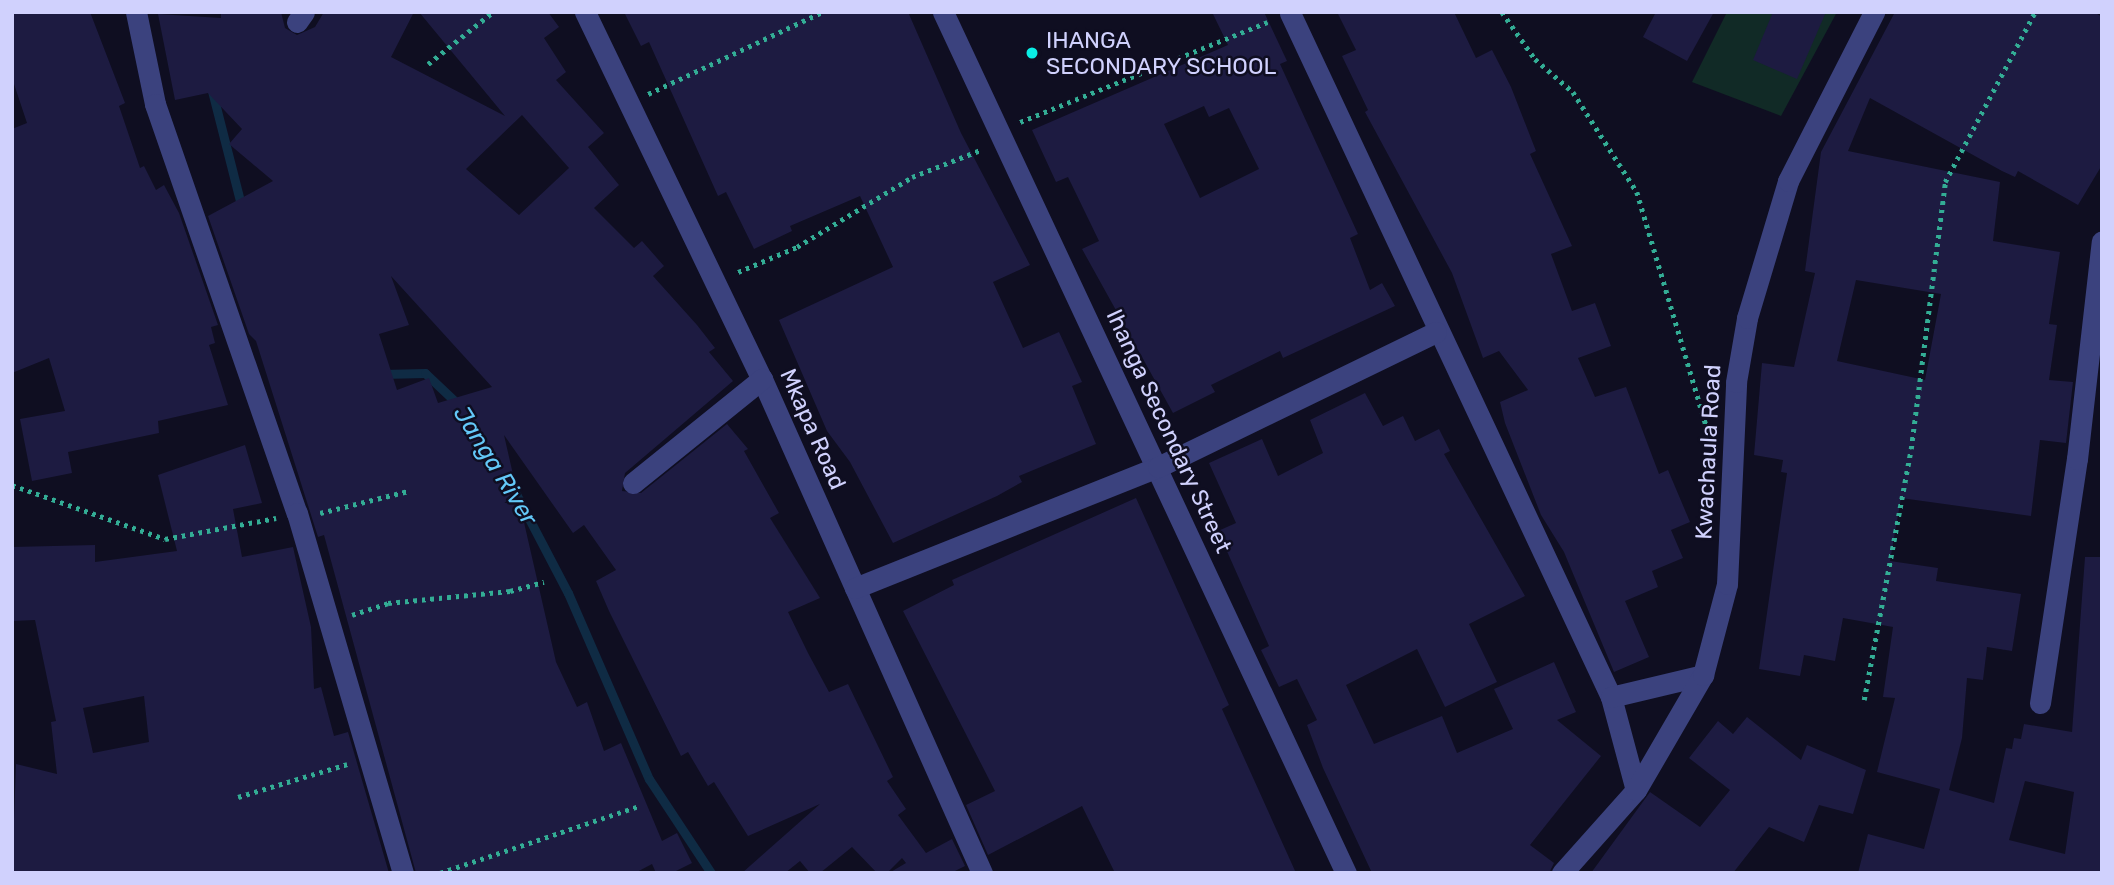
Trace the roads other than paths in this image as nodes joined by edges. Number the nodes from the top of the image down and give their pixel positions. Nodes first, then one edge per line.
1 (136, 12) edge
2 (585, 12) edge
3 (943, 12) edge
4 (1874, 12) edge
5 (1290, 13) edge
6 (2102, 241) edge
7 (1436, 332) junction
8 (762, 379) junction
9 (1158, 467) junction
10 (632, 483) dead end
11 (855, 588) junction
12 (1703, 675) junction
13 (1611, 697) junction
14 (2040, 703) dead end
15 (1636, 790) junction
16 (403, 873) edge
17 (982, 873) edge
18 (1346, 873) edge
19 (1562, 873) edge

1 - 16 street
2 - 8 street, Mkapa Road
3 - 9 street, Ihanga Secondary Street
4 - 12 street, Kwachaula Road
5 - 7 street
6 - 14 street
7 - 9 street
7 - 13 street
8 - 10 street
8 - 11 street, Mkapa Road
9 - 11 street
9 - 18 street, Ihanga Secondary Street
11 - 17 street, Mkapa Road
12 - 13 street
12 - 15 street, Kwachaula Road
13 - 15 street
15 - 19 street, Kwachaula Road

